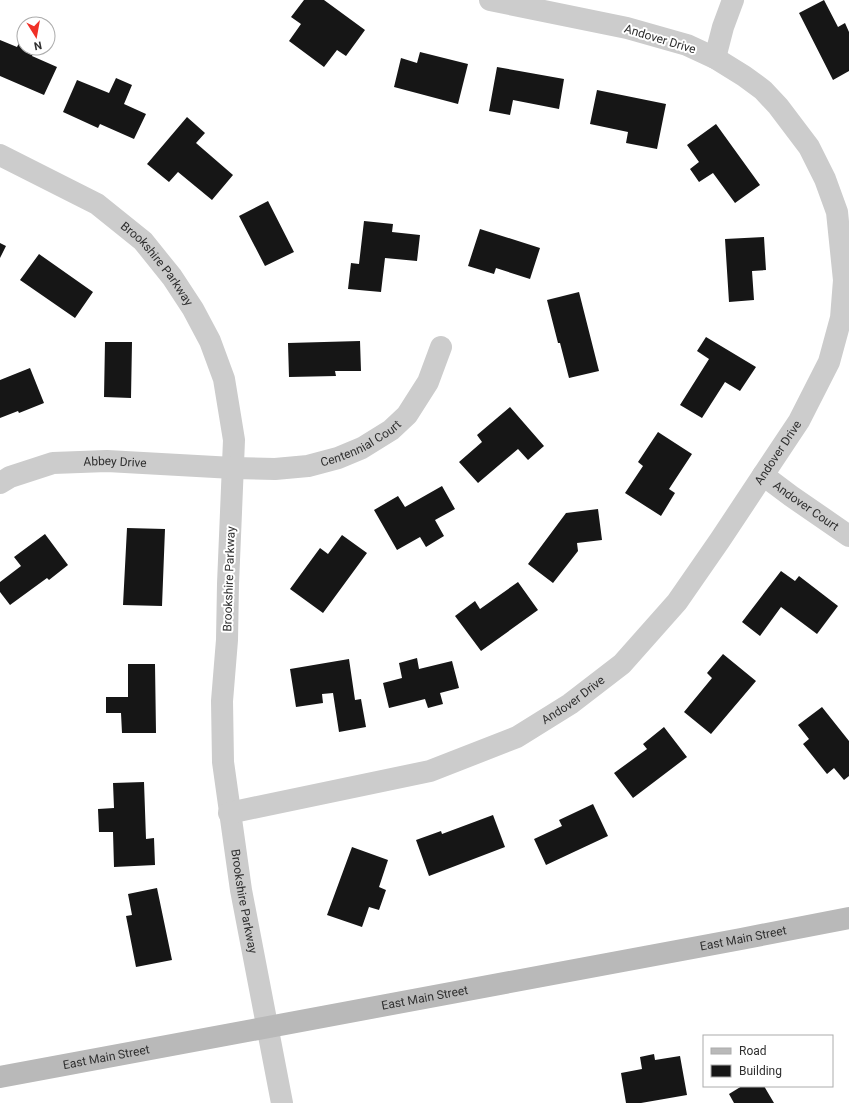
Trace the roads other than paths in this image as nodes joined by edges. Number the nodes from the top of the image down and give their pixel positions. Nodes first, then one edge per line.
1 (490, 0) edge
2 (734, 0) edge
3 (715, 58) junction
4 (0, 155) edge
5 (441, 347) dead end
6 (233, 468) junction
7 (763, 475) junction
8 (0, 483) edge
9 (849, 536) edge
10 (229, 813) junction
11 (849, 918) edge
12 (267, 1028) junction
13 (0, 1077) edge
14 (282, 1103) edge

1 - 3 street, Andover Drive
2 - 3 street
3 - 7 street, Andover Drive
4 - 6 street, Brookshire Parkway
5 - 6 street, Centennial Court
6 - 8 street, Abbey Drive
6 - 10 street, Brookshire Parkway
7 - 9 street, Andover Court
7 - 10 street, Andover Drive
10 - 12 street, Brookshire Parkway
11 - 12 main road, East Main Street
12 - 13 main road, East Main Street
12 - 14 street, Brookshire Parkway

